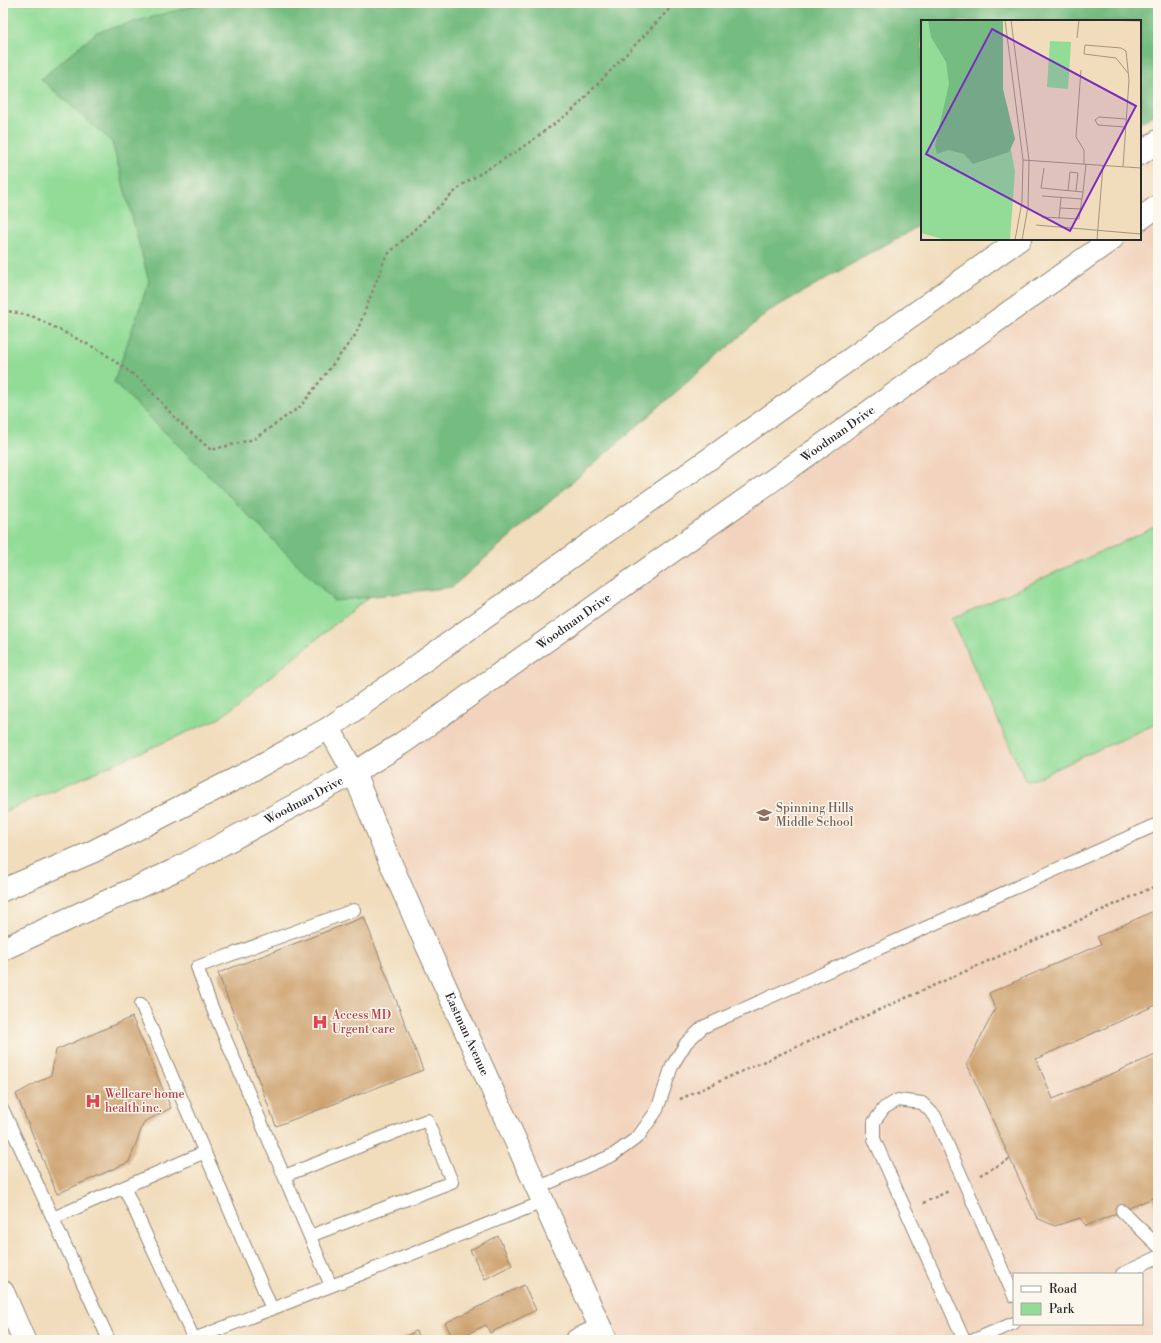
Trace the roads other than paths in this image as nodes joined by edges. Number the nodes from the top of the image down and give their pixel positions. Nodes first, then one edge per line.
1 (1158, 141) edge
2 (1141, 153) edge
3 (1158, 206) edge
4 (1141, 218) edge
5 (1019, 240) edge
6 (1111, 240) edge
7 (329, 728) junction
8 (354, 773) junction
9 (1158, 824) edge
10 (3, 890) edge
11 (354, 910) dead end
12 (3, 949) edge
13 (141, 1004) dead end
14 (3, 1110) edge
15 (204, 1152) junction
16 (284, 1176) junction
17 (124, 1187) junction
18 (540, 1195) junction
19 (1122, 1211) dead end
20 (53, 1218) junction
21 (310, 1236) junction
22 (1158, 1246) edge
23 (1158, 1258) edge
24 (1124, 1273) edge
25 (331, 1286) junction
26 (3, 1292) edge
27 (1013, 1294) edge
28 (272, 1309) junction
29 (1013, 1323) edge
30 (604, 1334) edge
31 (192, 1339) edge
32 (24, 1340) edge
33 (109, 1340) edge
34 (577, 1340) edge
35 (964, 1340) edge
36 (974, 1340) edge

1 - 2 main road
3 - 4 main road
5 - 7 main road
6 - 8 main road, Woodman Drive
7 - 8 main road, Eastman Avenue
7 - 10 main road
8 - 12 main road, Woodman Drive
8 - 18 main road, Eastman Avenue
9 - 18 lane
11 - 16 lane
13 - 15 lane
14 - 20 lane
15 - 17 lane
15 - 28 lane
16 - 21 lane
16 - 21 lane
17 - 20 lane
17 - 31 lane
18 - 25 lane
18 - 30 main road, Eastman Avenue
19 - 22 lane
20 - 33 lane
21 - 25 lane
23 - 24 lane
25 - 28 lane
26 - 32 main road
27 - 35 lane
28 - 31 lane
29 - 36 lane
30 - 34 main road

